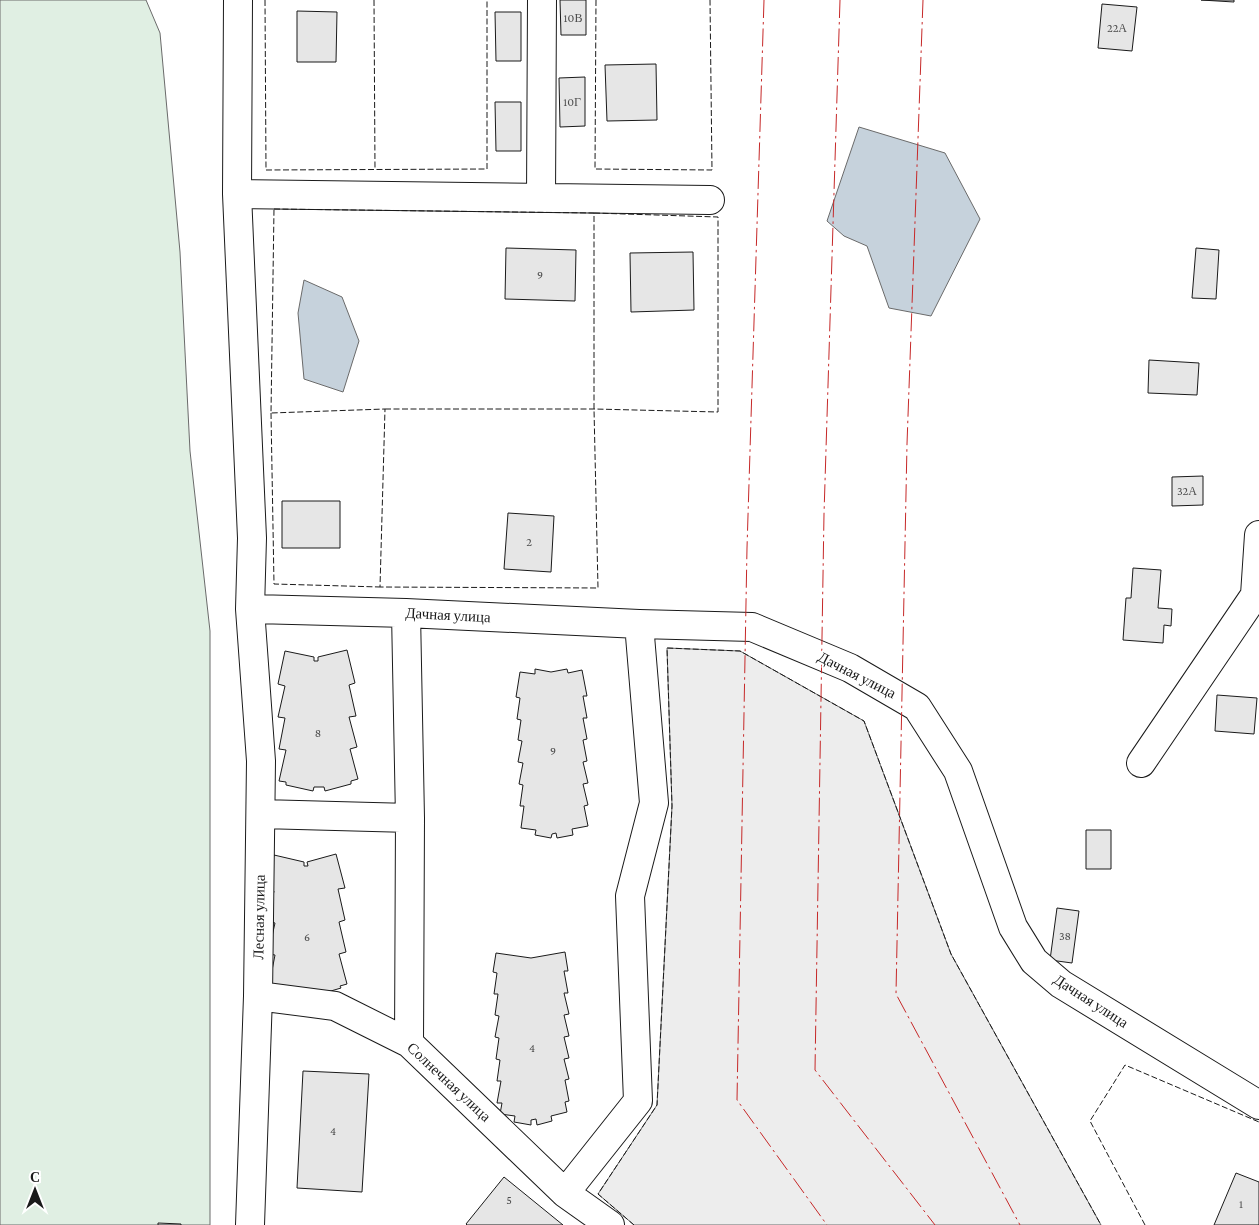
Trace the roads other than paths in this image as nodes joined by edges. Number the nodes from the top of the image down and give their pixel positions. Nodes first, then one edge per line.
1 (238, 0) edge
2 (542, 0) edge
3 (237, 194) junction
4 (540, 198) junction
5 (710, 200) dead end
6 (1259, 536) edge
7 (1257, 595) edge
8 (250, 609) junction
9 (406, 613) junction
10 (640, 624) junction
11 (1141, 763) dead end
12 (261, 814) junction
13 (410, 818) junction
14 (258, 996) junction
15 (409, 1043) junction
16 (1259, 1105) edge
17 (565, 1192) junction
18 (250, 1225) edge
19 (610, 1225) edge

1 - 3 street, Лесная улица
2 - 4 street
3 - 4 street
3 - 8 street, Лесная улица
4 - 5 street
6 - 7 street
7 - 11 street
8 - 9 street, Дачная улица
8 - 12 street, Лесная улица
9 - 10 street, Дачная улица
9 - 13 street
10 - 16 street, Дачная улица
10 - 17 street
12 - 13 street
12 - 14 street, Лесная улица
13 - 15 street
14 - 15 street, Солнечная улица
14 - 18 street, Лесная улица
15 - 17 street, Солнечная улица
17 - 19 street, Солнечная улица

